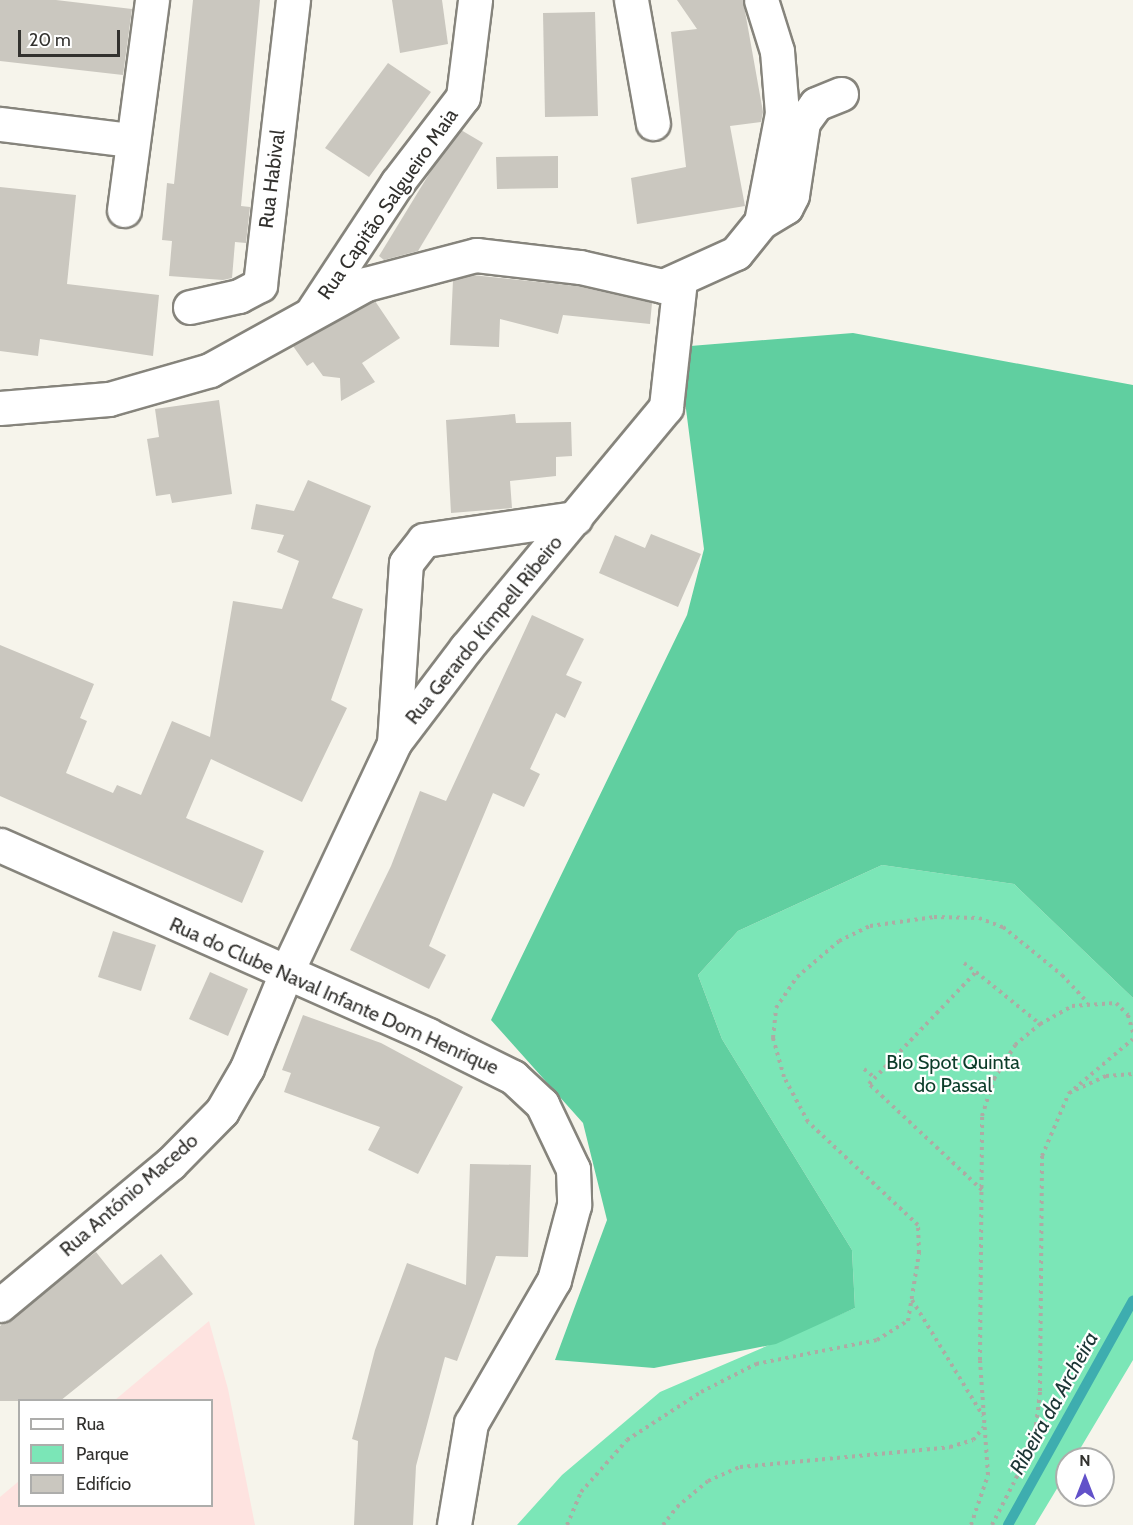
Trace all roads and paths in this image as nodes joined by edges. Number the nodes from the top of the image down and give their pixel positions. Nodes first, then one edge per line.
1 (152, 0) edge
2 (293, 0) edge
3 (475, 0) edge
4 (631, 0) edge
5 (760, 0) edge
6 (841, 94) dead end
7 (652, 123) dead end
8 (0, 124) edge
9 (131, 140) junction
10 (124, 210) dead end
11 (761, 222) junction
12 (680, 280) junction
13 (190, 307) dead end
14 (313, 310) junction
15 (0, 408) edge
16 (575, 518) junction
17 (394, 743) junction
18 (0, 845) edge
19 (964, 963) dead end
20 (976, 972) junction
21 (286, 973) junction
22 (1088, 1003) junction
23 (1040, 1024) junction
24 (1133, 1033) edge
25 (1133, 1039) edge
26 (864, 1069) dead end
27 (1133, 1074) edge
28 (875, 1078) junction
29 (1069, 1093) junction
30 (982, 1190) junction
31 (5, 1296) edge
32 (911, 1299) junction
33 (984, 1418) junction
34 (984, 1427) junction
35 (454, 1525) edge
36 (567, 1525) edge
37 (663, 1525) edge
38 (971, 1525) edge
39 (992, 1525) edge

1 - 9 street
2 - 13 street, Rua Habival
3 - 14 street, Rua Capitão Salgueiro Maia
4 - 7 street
5 - 11 street, Rua Capitão Salgueiro Maia
6 - 11 street
8 - 9 street
9 - 10 street
11 - 12 street, Rua Capitão Salgueiro Maia
12 - 14 street, Rua Capitão Salgueiro Maia
12 - 16 street, Rua Gerardo Kimpell Ribeiro
14 - 15 street
16 - 17 street, Rua Gerardo Kimpell Ribeiro
16 - 17 street, Rua Gerardo Kimpell Ribeiro
17 - 21 street, Rua Gerardo Kimpell Ribeiro
18 - 21 street, Rua do Clube Naval Infante Dom Henrique
19 - 20 path
20 - 23 path
20 - 28 path
21 - 31 street, Rua António Macedo
21 - 35 street, Rua do Clube Naval Infante Dom Henrique
22 - 23 path
22 - 24 path
22 - 32 path
23 - 30 path
25 - 29 path
26 - 28 path
27 - 29 path
28 - 30 path
29 - 39 path
30 - 33 path
32 - 33 path
32 - 36 path
33 - 34 path
34 - 37 path
34 - 38 path

